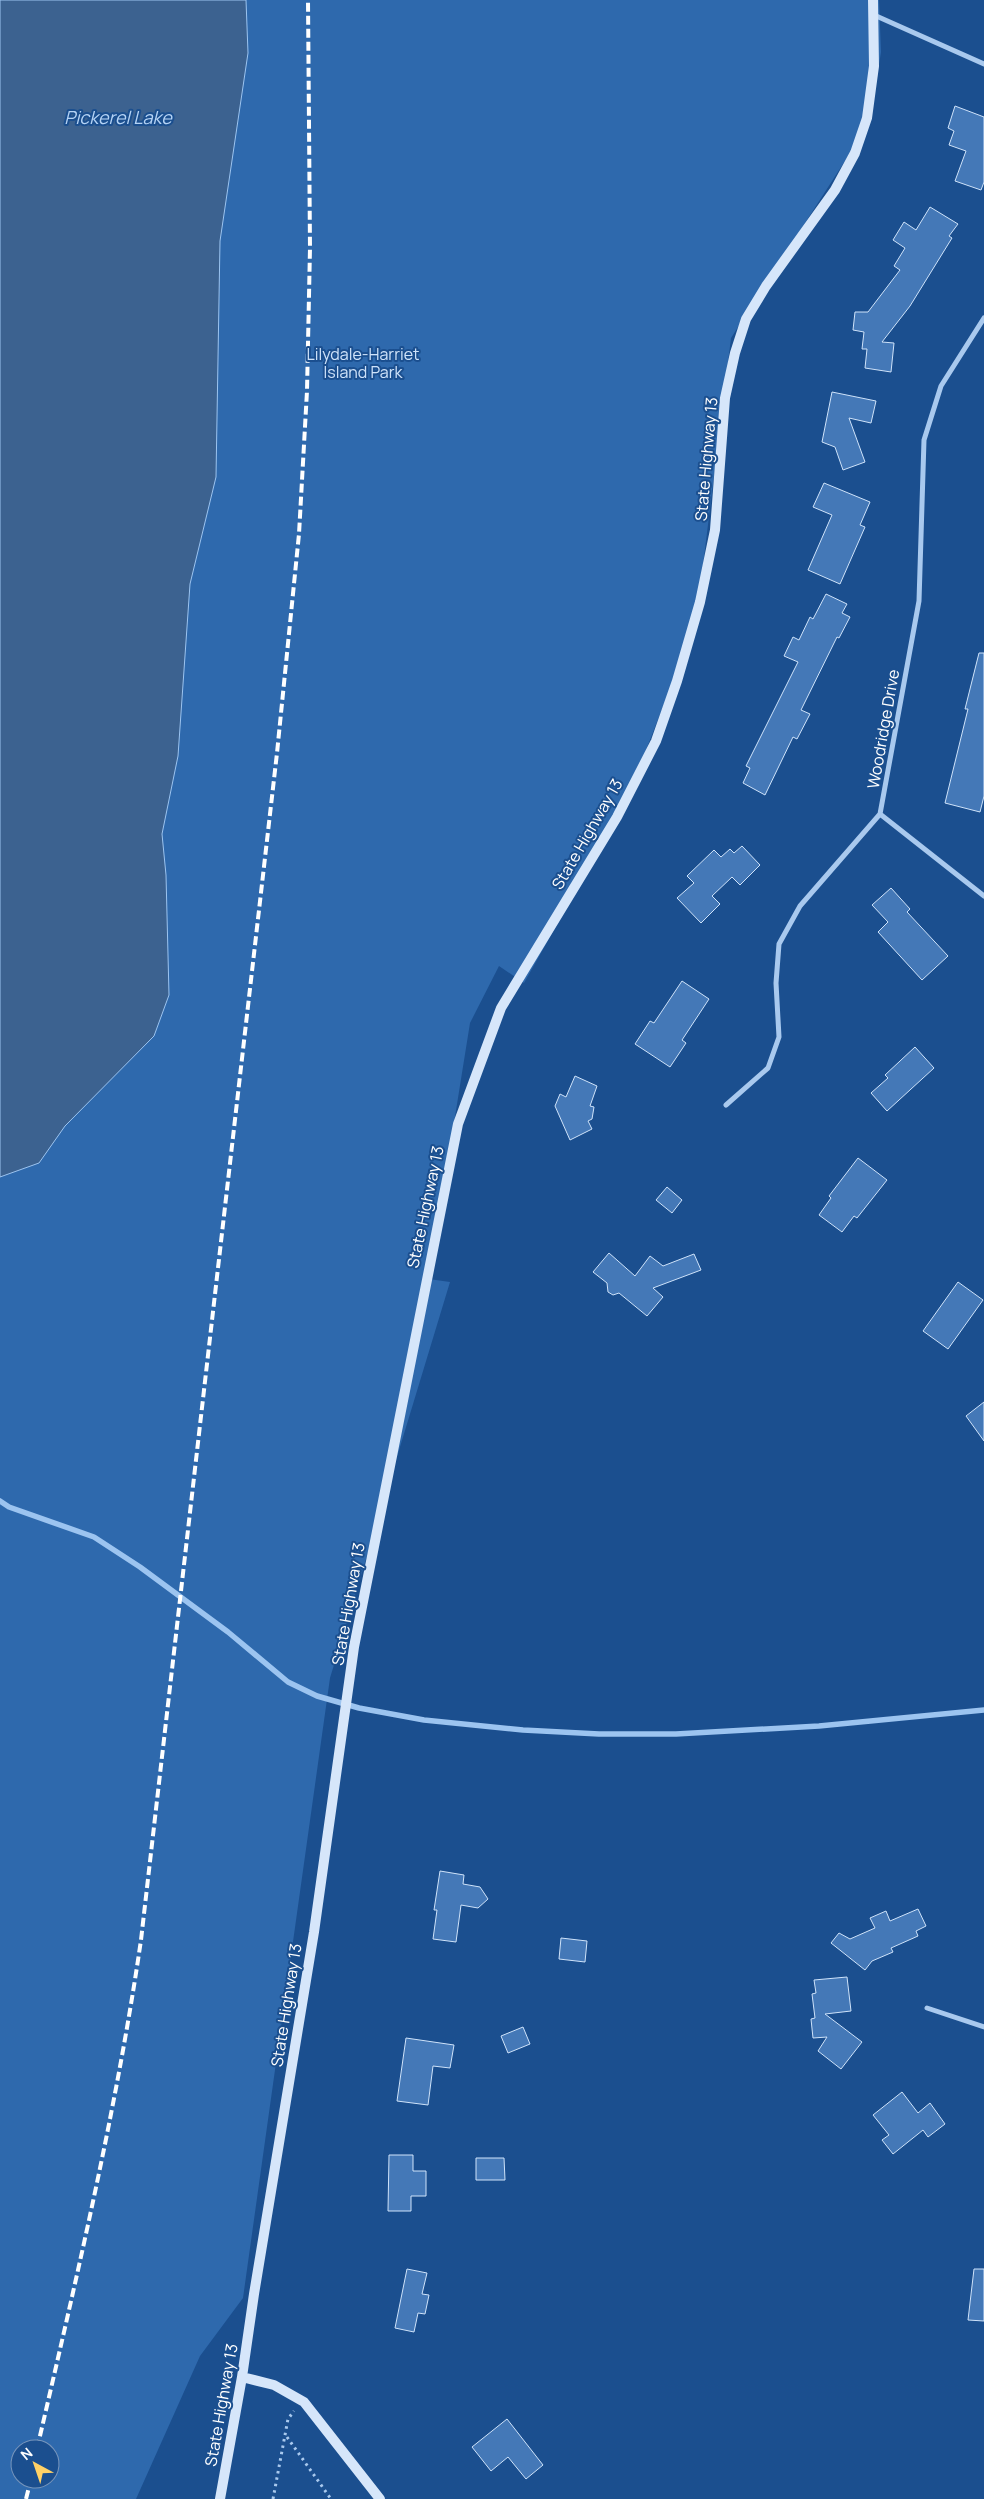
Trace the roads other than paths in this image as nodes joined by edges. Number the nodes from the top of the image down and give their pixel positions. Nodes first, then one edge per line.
1 (873, 0) edge
2 (874, 15) junction
3 (984, 64) edge
4 (984, 318) edge
5 (880, 814) junction
6 (984, 896) edge
7 (726, 1105) dead end
8 (927, 2008) dead end
9 (984, 2027) edge
10 (242, 2377) junction
11 (220, 2499) edge
12 (380, 2499) edge

1 - 2 street, State Highway 13
2 - 3 street
2 - 10 street, State Highway 13
4 - 5 street, Woodridge Drive
5 - 6 street
5 - 7 street
8 - 9 street
10 - 11 street, State Highway 13
10 - 12 street

